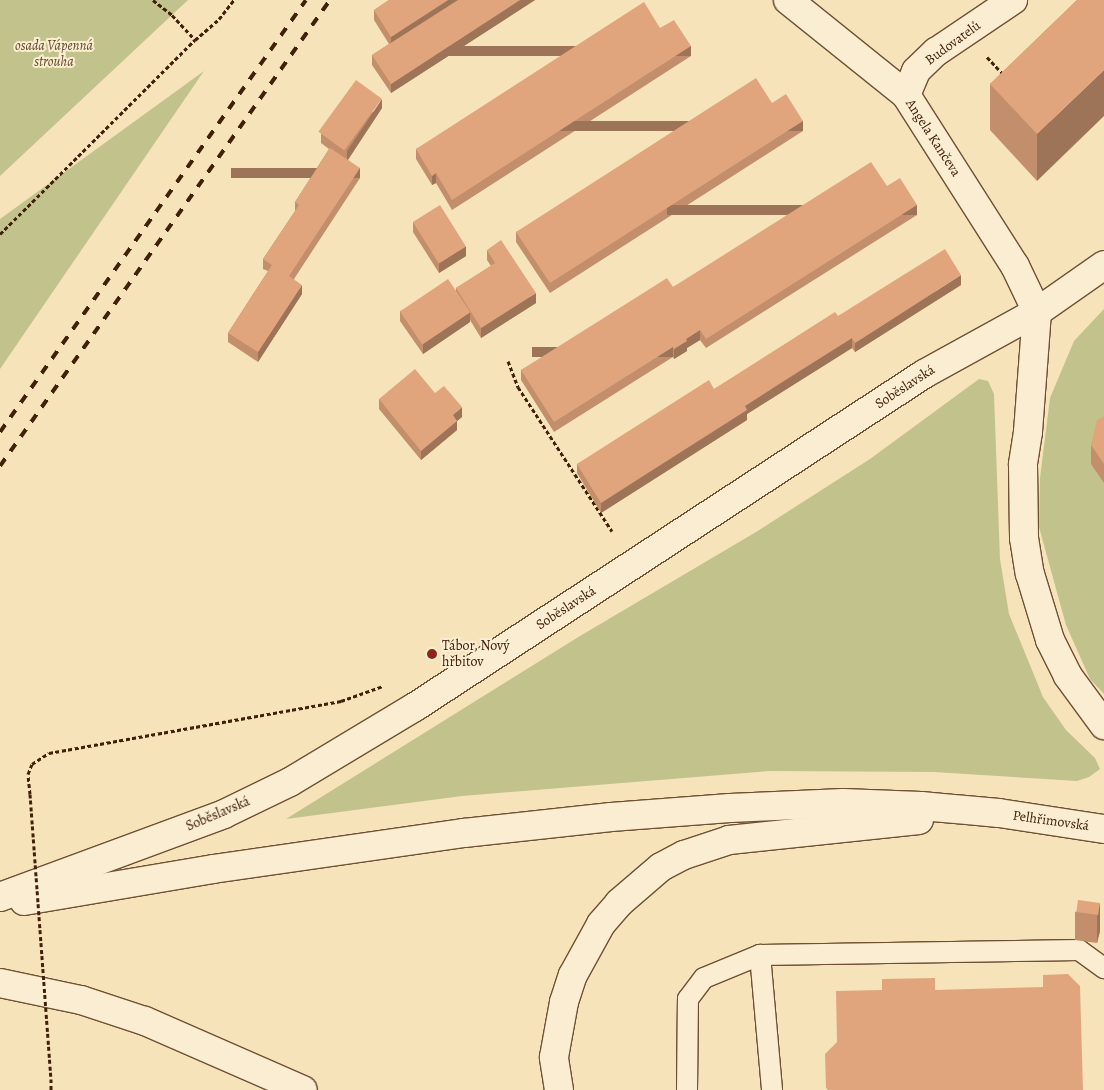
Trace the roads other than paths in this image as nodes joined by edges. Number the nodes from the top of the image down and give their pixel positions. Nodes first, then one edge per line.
1 (788, 0) edge
2 (1013, 0) edge
3 (906, 96) junction
4 (1104, 265) edge
5 (1037, 312) junction
6 (1104, 725) edge
7 (999, 813) junction
8 (1104, 829) edge
9 (0, 897) edge
10 (0, 904) edge
11 (760, 955) junction
12 (1104, 968) edge
13 (0, 983) edge
14 (303, 1090) edge
15 (560, 1090) edge
16 (687, 1090) edge
17 (772, 1090) edge

1 - 3 main road, Angela Kančeva
2 - 3 main road, Budovatelů
3 - 5 main road, Angela Kančeva
4 - 5 main road, Soběslavská
5 - 6 main road
5 - 9 main road, Soběslavská
7 - 8 main road, Pelhřimovská
7 - 10 main road
7 - 15 main road
11 - 12 lane
11 - 16 lane
11 - 17 lane
13 - 14 main road

